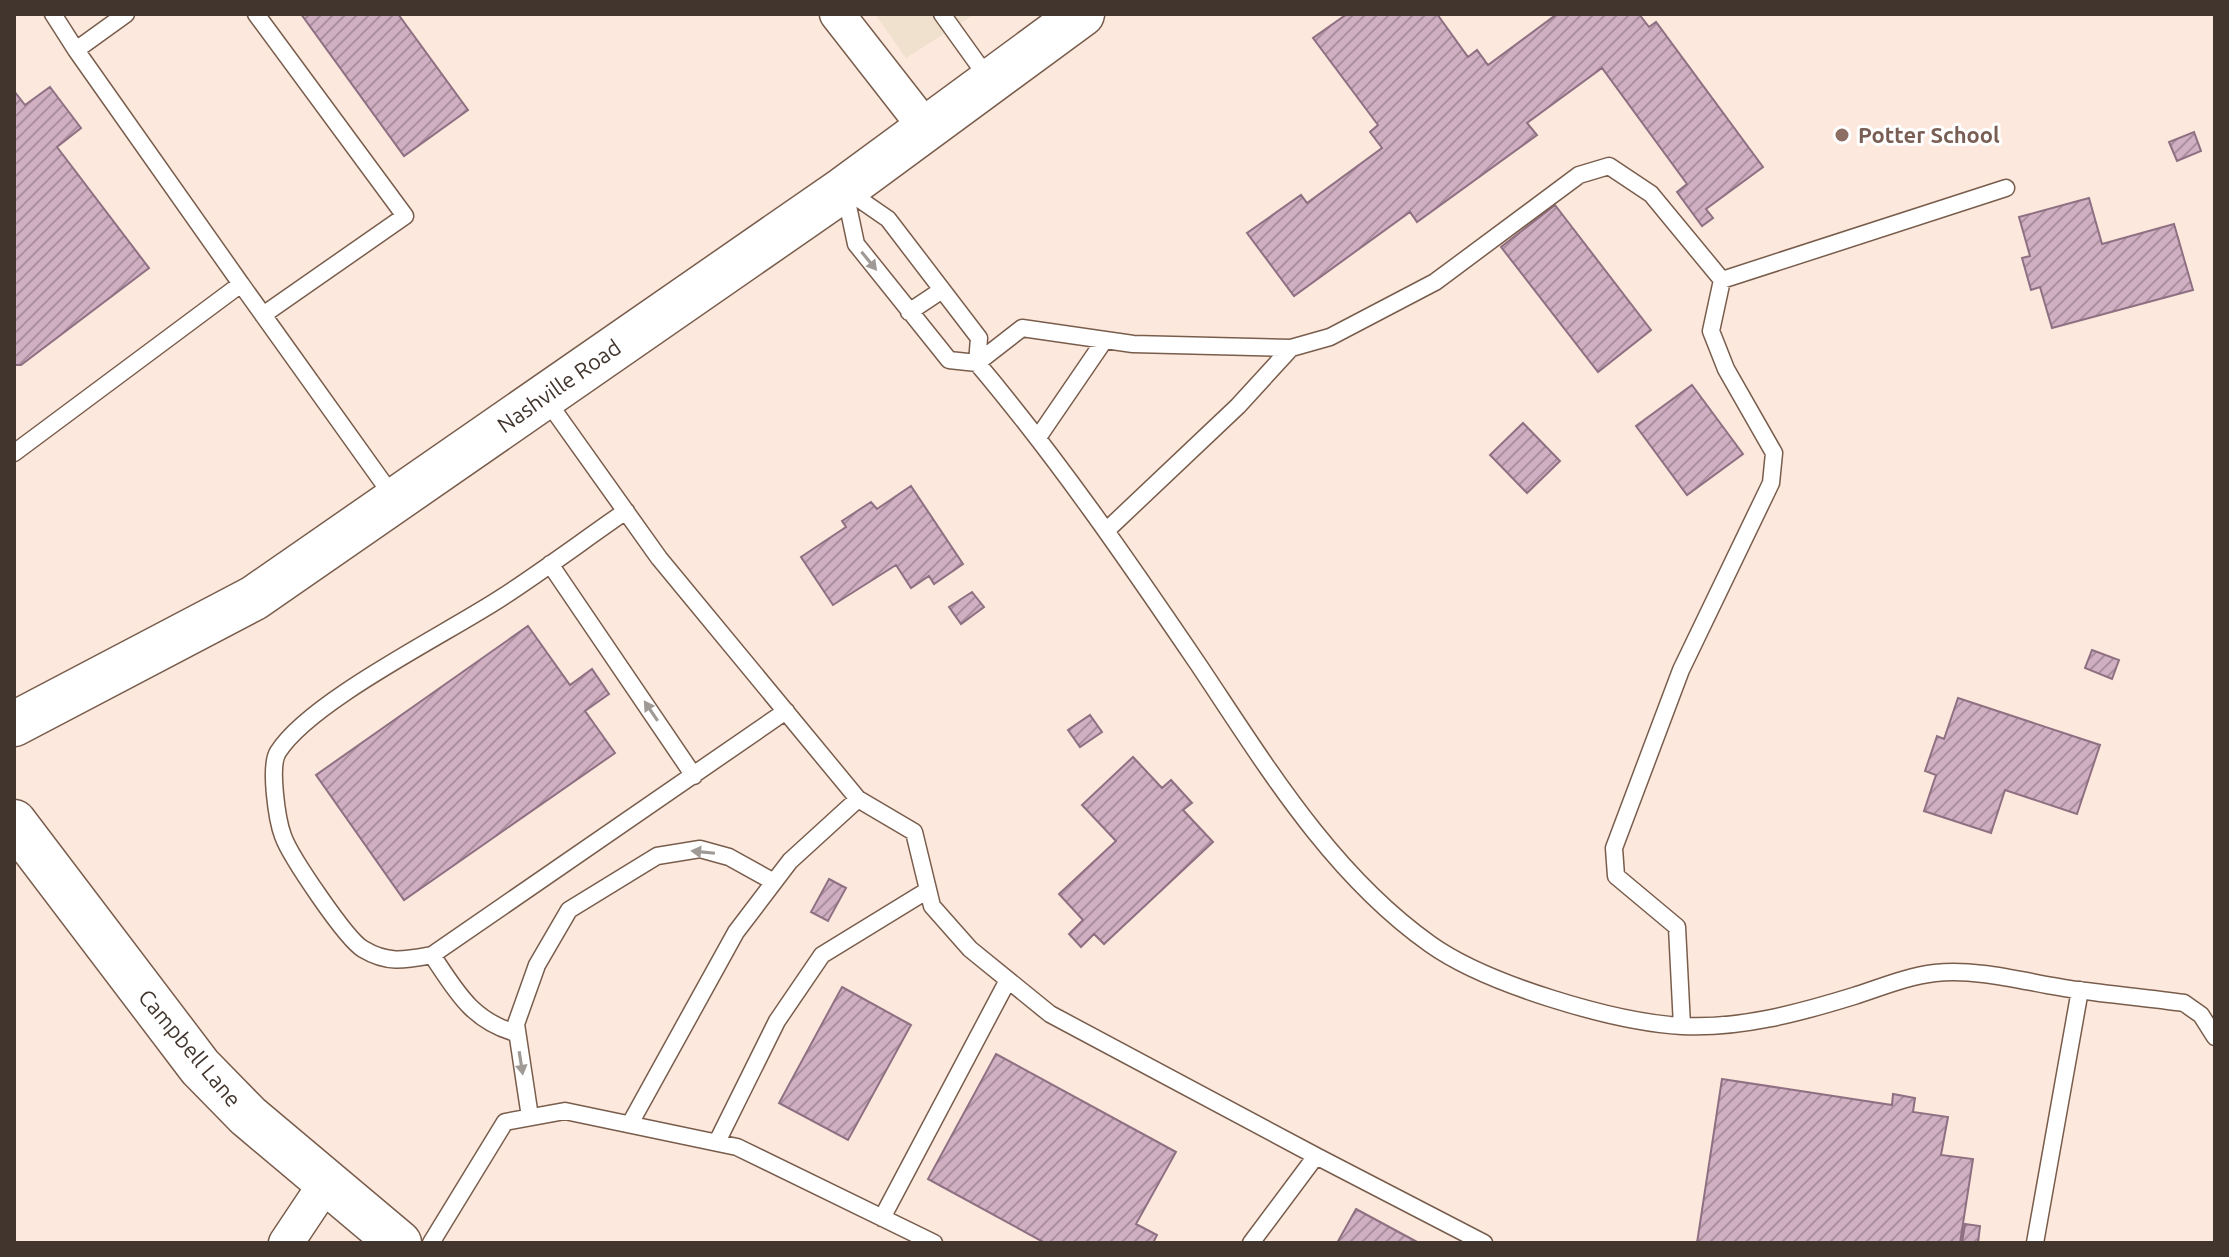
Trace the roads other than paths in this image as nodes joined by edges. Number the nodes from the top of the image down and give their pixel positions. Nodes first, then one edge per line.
1 (53, 14) edge
2 (126, 14) edge
3 (256, 14) edge
4 (837, 14) edge
5 (942, 14) edge
6 (1082, 14) edge
7 (76, 50) junction
8 (990, 81) junction
9 (926, 128) junction
10 (2006, 188) dead end
11 (844, 189) junction
12 (1722, 280) junction
13 (241, 284) junction
14 (942, 290) junction
15 (909, 312) junction
16 (263, 315) junction
17 (1104, 341) junction
18 (1291, 348) junction
19 (977, 363) junction
20 (543, 396) junction
21 (1039, 436) junction
22 (14, 453) edge
23 (395, 500) junction
24 (626, 511) junction
25 (1107, 530) junction
26 (550, 564) junction
27 (786, 711) junction
28 (14, 724) edge
29 (694, 776) junction
30 (858, 799) junction
31 (14, 822) edge
32 (774, 882) junction
33 (928, 890) junction
34 (432, 955) junction
35 (1008, 980) junction
36 (2080, 990) junction
37 (1682, 1026) junction
38 (516, 1033) junction
39 (2215, 1037) edge
40 (530, 1117) junction
41 (631, 1122) junction
42 (717, 1142) junction
43 (1316, 1156) junction
44 (326, 1183) junction
45 (882, 1218) junction
46 (286, 1243) edge
47 (399, 1243) edge
48 (431, 1243) edge
49 (934, 1243) edge
50 (1251, 1243) edge
51 (1484, 1243) edge
52 (2035, 1243) edge

1 - 7 lane
2 - 7 lane
3 - 16 lane
4 - 9 street
5 - 8 lane
6 - 8 main road, Nashville Road
7 - 13 lane
8 - 9 main road, Nashville Road
9 - 11 main road, Nashville Road
10 - 12 lane
11 - 14 lane
11 -> 15 lane
11 - 20 main road, Nashville Road
12 - 18 lane
12 - 37 lane
13 - 16 lane
13 - 22 lane
14 - 15 lane
14 - 19 lane
15 - 19 lane
16 - 23 lane
17 - 18 lane
17 - 19 lane
17 - 21 lane
18 - 25 lane
19 - 21 lane
20 - 23 main road, Nashville Road
20 - 24 lane
21 - 25 lane
23 - 28 main road, Nashville Road
24 - 26 lane
24 - 27 lane
25 - 37 lane
29 -> 26 lane
26 - 34 lane
27 - 29 lane
27 - 30 lane
29 - 34 lane
30 - 32 lane
30 - 33 lane
31 - 44 main road, Campbell Lane
32 -> 38 lane
32 - 41 lane
33 - 35 lane
33 - 42 lane
34 - 38 lane
35 - 43 lane
35 - 45 lane
36 - 37 lane
36 - 39 lane
36 - 52 lane
38 -> 40 lane
40 - 41 lane
40 - 48 lane
41 - 42 lane
42 - 45 lane
43 - 50 lane
43 - 51 lane
44 - 46 street
44 - 47 main road, Campbell Lane
45 - 49 lane

